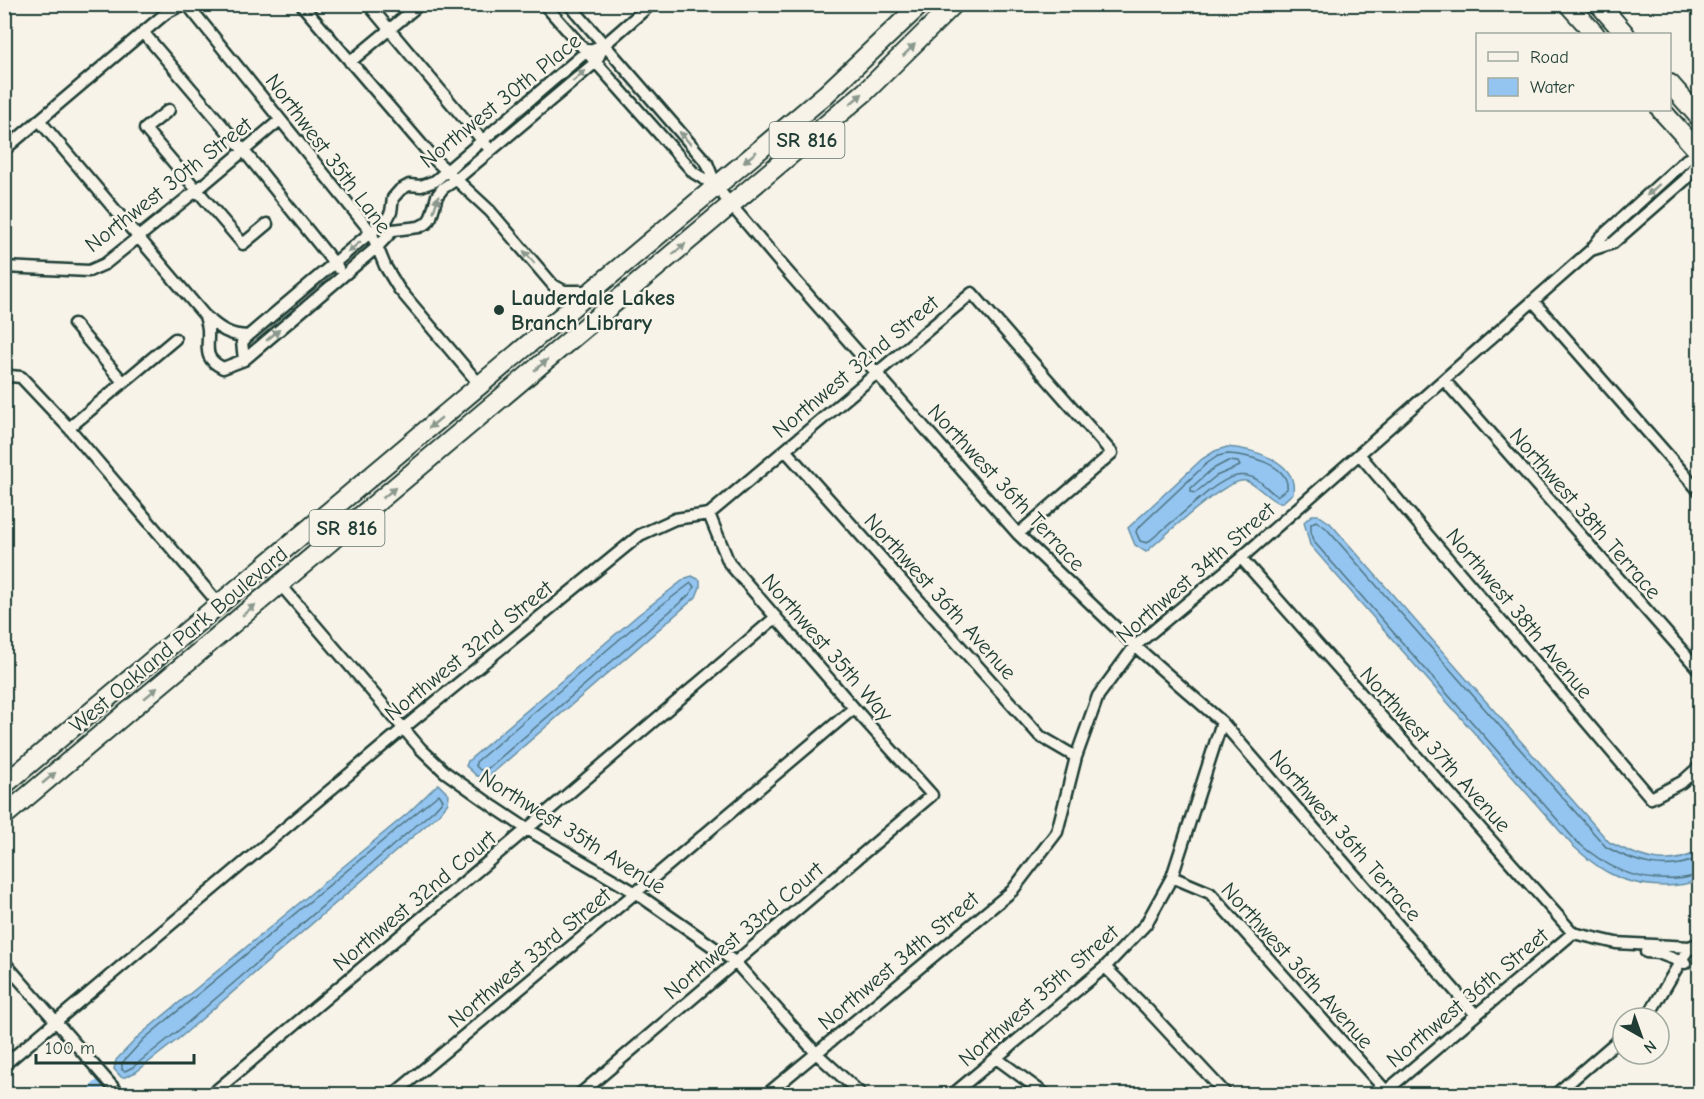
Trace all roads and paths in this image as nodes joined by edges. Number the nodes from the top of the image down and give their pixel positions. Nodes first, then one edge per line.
1 (185, 4) edge
2 (301, 4) edge
3 (368, 4) edge
4 (420, 4) edge
5 (544, 4) edge
6 (569, 4) edge
7 (651, 4) edge
8 (921, 4) edge
9 (954, 4) edge
10 (1568, 4) edge
11 (1599, 4) edge
12 (388, 29) junction
13 (143, 32) junction
14 (1594, 33) edge
15 (1624, 33) edge
16 (604, 45) junction
17 (587, 51) junction
18 (350, 62) junction
19 (596, 62) junction
20 (1671, 85) edge
21 (169, 110) dead end
22 (1662, 111) edge
23 (1700, 118) edge
24 (39, 120) junction
25 (280, 120) junction
26 (482, 140) junction
27 (4, 150) edge
28 (244, 151) junction
29 (491, 151) junction
30 (1700, 156) edge
31 (447, 170) junction
32 (457, 179) junction
33 (716, 186) junction
34 (197, 190) junction
35 (731, 205) junction
36 (267, 224) dead end
37 (371, 232) junction
38 (139, 238) junction
39 (377, 247) junction
40 (334, 264) junction
41 (4, 267) edge
42 (345, 274) junction
43 (592, 291) junction
44 (1533, 301) junction
45 (205, 316) junction
46 (74, 324) dead end
47 (248, 336) junction
48 (175, 339) dead end
49 (244, 360) junction
50 (505, 365) junction
51 (877, 374) junction
52 (4, 380) edge
53 (1444, 380) junction
54 (123, 382) junction
55 (480, 385) junction
56 (496, 403) junction
57 (479, 417) junction
58 (69, 428) junction
59 (785, 450) junction
60 (1359, 454) junction
61 (1700, 492) edge
62 (709, 514) junction
63 (1018, 534) junction
64 (292, 543) junction
65 (1241, 558) junction
66 (280, 584) junction
67 (219, 604) junction
68 (776, 617) junction
69 (1135, 646) junction
70 (1700, 671) edge
71 (854, 708) junction
72 (1222, 722) junction
73 (403, 729) junction
74 (1076, 757) junction
75 (1700, 766) edge
76 (4, 785) edge
77 (932, 795) joint
78 (4, 816) edge
79 (527, 830) junction
80 (1172, 877) junction
81 (636, 893) junction
82 (1573, 933) junction
83 (1616, 943) junction
84 (1697, 948) edge
85 (4, 962) edge
86 (735, 962) junction
87 (1683, 962) junction
88 (1105, 967) junction
89 (1661, 1006) edge
90 (1476, 1015) junction
91 (56, 1022) junction
92 (1611, 1047) edge
93 (816, 1053) junction
94 (996, 1058) junction
95 (4, 1065) edge
96 (1386, 1091) joint
97 (119, 1095) edge
98 (212, 1095) edge
99 (394, 1095) edge
100 (580, 1095) edge
101 (767, 1095) edge
102 (861, 1095) edge
103 (953, 1095) edge
104 (1045, 1095) edge
105 (1226, 1095) edge
106 (1556, 1095) edge

1 - 13 street
1 - 25 street, Northwest 35th Lane
2 - 18 street
3 - 12 street
4 - 12 street
5 - 17 street, Northwest 36th Terrace
6 - 16 street, Northwest 36th Terrace
7 - 16 street
8 -> 33 main road, West Oakland Park Boulevard / SR 816
35 -> 9 main road, West Oakland Park Boulevard / SR 816
10 - 14 main road
11 - 15 main road
12 - 18 street
12 - 26 street
13 - 24 street
13 - 28 street
16 - 17 street, Northwest 30th Place
16 - 19 street, Northwest 30th Place
33 -> 16 street, Northwest 36th Terrace
17 - 19 street, Northwest 36th Terrace
17 - 26 street, Northwest 30th Place
18 - 31 street
29 -> 19 street, Northwest 30th Place
19 - 33 street, Northwest 36th Terrace
20 - 23 main road
21 - 34 street
22 - 30 main road
24 - 27 street
24 - 38 street
25 - 28 street, Northwest 30th Street
25 - 37 street, Northwest 35th Lane
26 - 29 street
26 - 31 street, Northwest 30th Place
28 - 34 street, Northwest 30th Street
28 - 40 street
29 - 32 street, Northwest 30th Place
30 - 44 street, Northwest 34th Street
31 - 32 street
31 - 37 street, Northwest 30th Place
39 -> 32 street, Northwest 30th Place
43 -> 32 street
33 - 35 street, Northwest 36th Terrace
33 - 43 main road, West Oakland Park Boulevard / SR 816
34 - 36 street
34 - 38 street, Northwest 30th Street
35 - 51 street, Northwest 36th Terrace
56 -> 35 main road, West Oakland Park Boulevard / SR 816
37 - 39 street, Northwest 35th Lane
37 -> 40 street, Northwest 30th Place
38 - 41 street, Northwest 30th Street
38 - 45 street
39 - 42 street, Northwest 30th Place
39 - 55 street, Northwest 35th Lane
40 - 42 street
40 - 47 street, Northwest 30th Place
49 -> 42 street, Northwest 30th Place
43 - 50 main road, West Oakland Park Boulevard / SR 816
44 - 53 street, Northwest 34th Street
44 - 61 street
45 - 47 street
45 - 49 street, Northwest 30th Place
46 - 54 street
47 - 49 street
48 - 54 street
50 - 55 main road, West Oakland Park Boulevard / SR 816
50 - 56 main road
51 - 59 street, Northwest 32nd Street
51 - 63 street, Northwest 36th Terrace
51 - 63 street, Northwest 32nd Street
52 - 58 street
53 - 60 street, Northwest 34th Street
53 - 70 street, Northwest 38th Terrace
54 - 58 street
55 - 57 main road
55 -> 64 main road, West Oakland Park Boulevard / SR 816
56 - 57 main road, West Oakland Park Boulevard / SR 816
66 -> 57 main road, West Oakland Park Boulevard / SR 816
58 - 67 street
59 - 62 street, Northwest 32nd Street
59 - 74 street, Northwest 36th Avenue
60 - 65 street, Northwest 34th Street
60 - 75 street, Northwest 38th Avenue
62 - 68 street, Northwest 35th Way
62 - 73 street, Northwest 32nd Street
63 - 69 street, Northwest 36th Terrace
64 - 66 main road
64 - 67 main road, West Oakland Park Boulevard / SR 816
65 - 69 street, Northwest 34th Street
65 - 82 street, Northwest 37th Avenue
66 - 73 street, Northwest 35th Avenue
78 -> 66 main road, West Oakland Park Boulevard / SR 816
67 - 76 main road, West Oakland Park Boulevard / SR 816
68 - 71 street, Northwest 35th Way
68 - 79 street, Northwest 32nd Court
69 - 72 street, Northwest 36th Terrace
69 - 74 street, Northwest 34th Street
71 - 77 street, Northwest 35th Way
71 - 81 street, Northwest 33rd Street
72 - 80 street, Northwest 35th Street
72 - 90 street, Northwest 36th Terrace
73 - 79 street, Northwest 35th Avenue
73 - 91 street, Northwest 32nd Street
74 - 93 street, Northwest 34th Street
77 - 86 street, Northwest 33rd Court
79 - 81 street, Northwest 35th Avenue
79 - 98 street, Northwest 32nd Court
80 - 88 street, Northwest 35th Street
80 - 96 street, Northwest 36th Avenue
81 - 86 street, Northwest 35th Avenue
81 - 99 street, Northwest 33rd Street
82 - 83 street
82 - 90 street, Northwest 36th Street
83 - 84 street
83 - 87 street
84 - 87 street
85 - 91 street
86 - 93 street, Northwest 35th Avenue
86 - 100 street, Northwest 33rd Court
87 - 89 street
88 - 94 street, Northwest 35th Street
88 - 105 street
90 - 96 street, Northwest 36th Street
91 - 95 street, Northwest 32nd Street
91 - 97 street
92 - 106 street
93 - 101 street, Northwest 34th Street
93 - 102 street, Northwest 35th Avenue
94 - 103 street, Northwest 35th Street
94 - 104 street

